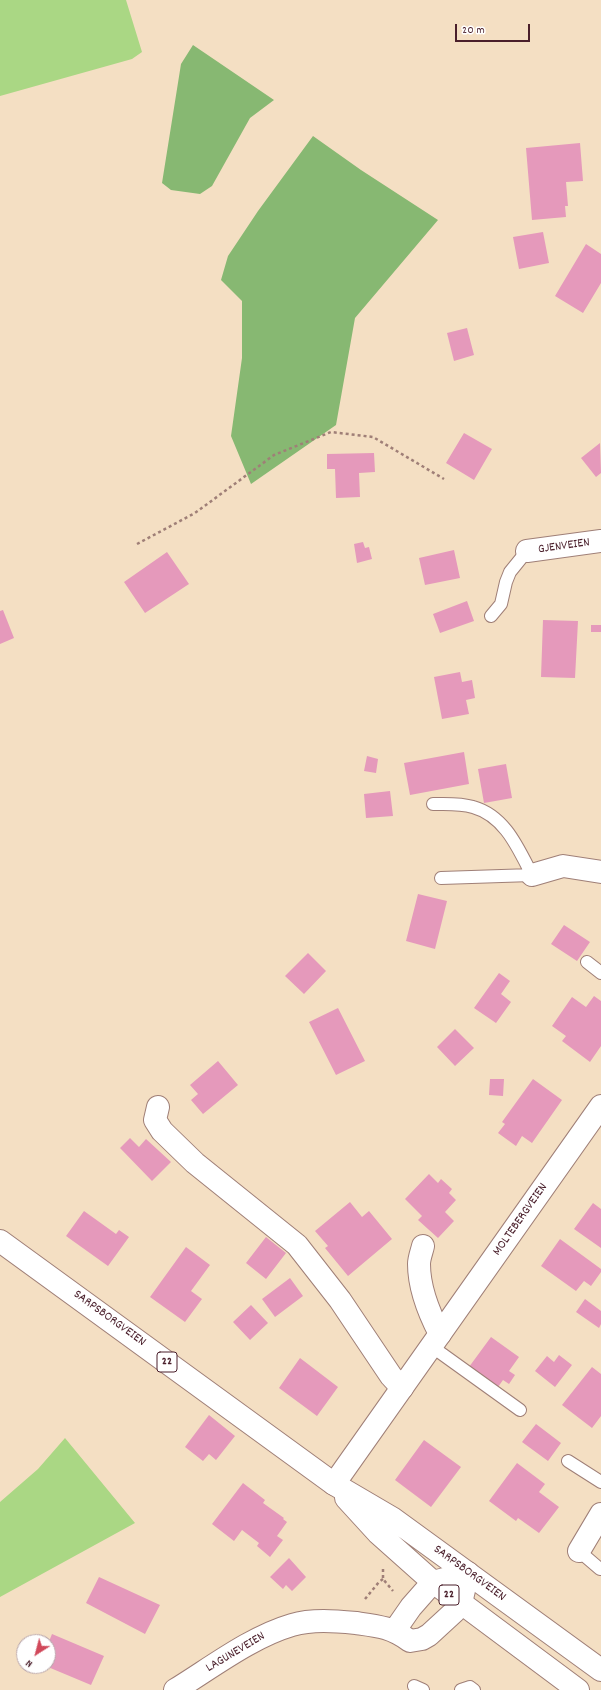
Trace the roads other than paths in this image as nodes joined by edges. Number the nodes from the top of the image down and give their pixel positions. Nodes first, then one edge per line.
1 (601, 542) edge
2 (527, 551) joint
3 (492, 616) dead end
4 (433, 804) dead end
5 (601, 872) edge
6 (532, 875) junction
7 (441, 878) dead end
8 (587, 962) dead end
9 (601, 973) edge
10 (601, 1106) edge
11 (158, 1107) dead end
12 (0, 1241) edge
13 (423, 1246) dead end
14 (436, 1340) junction
15 (402, 1388) junction
16 (520, 1410) dead end
17 (568, 1461) dead end
18 (601, 1482) edge
19 (334, 1484) junction
20 (601, 1514) edge
21 (579, 1551) joint
22 (600, 1569) dead end
23 (468, 1573) junction
24 (433, 1582) junction
25 (461, 1603) junction
26 (395, 1630) junction
27 (601, 1670) edge
28 (175, 1690) edge
29 (416, 1690) edge
30 (423, 1690) edge
31 (460, 1690) edge
32 (474, 1690) edge
33 (578, 1690) edge

1 - 2 main road, GJENVEIEN
2 - 3 lane
4 - 6 lane
5 - 6 main road
6 - 7 lane
8 - 9 lane
10 - 14 main road, MOLTEBERGVEIEN
11 - 15 main road
12 - 19 main road, SARPSBORGVEIEN / 22
13 - 14 main road
14 - 15 main road, MOLTEBERGVEIEN
14 - 16 lane
15 - 19 main road, MOLTEBERGVEIEN
17 - 18 lane
19 - 23 main road, SARPSBORGVEIEN / 22
19 - 24 main road, SARPSBORGVEIEN / 22
20 - 21 main road
21 - 22 lane
23 - 24 main road
23 - 25 main road
23 - 27 main road, SARPSBORGVEIEN / 22
24 - 25 main road, SARPSBORGVEIEN / 22
24 - 26 main road
25 - 26 main road
25 - 33 main road, SARPSBORGVEIEN / 22
26 - 28 main road, LAGUNEVEIEN
29 - 30 lane
31 - 32 lane

